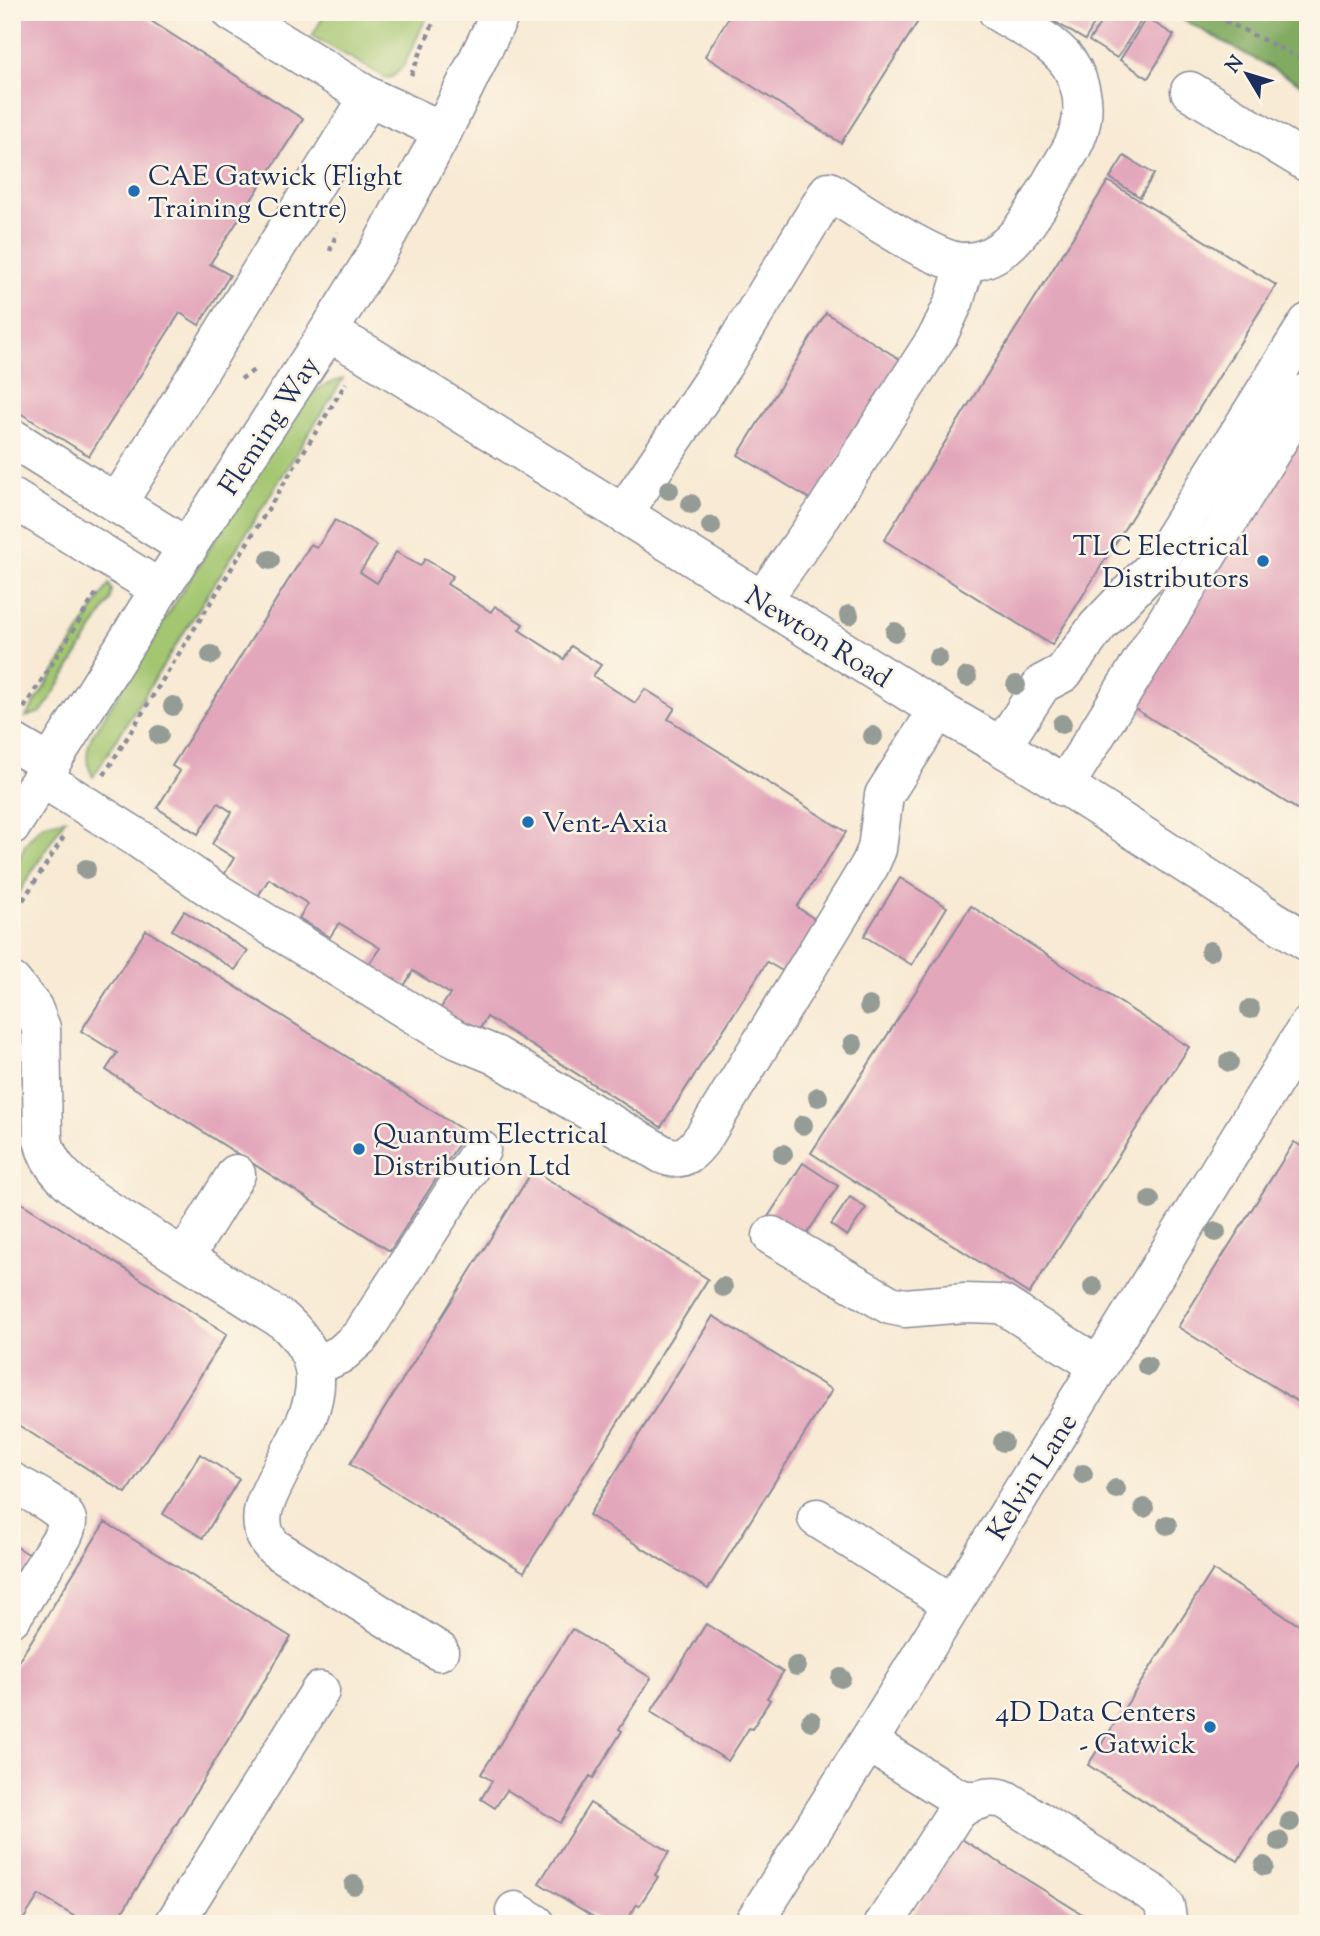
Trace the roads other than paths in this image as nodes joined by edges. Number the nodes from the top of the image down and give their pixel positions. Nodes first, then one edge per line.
1 (232, 12) edge
2 (501, 12) edge
3 (998, 12) edge
4 (1190, 91) dead end
5 (369, 97) junction
6 (443, 131) junction
7 (1308, 163) edge
8 (966, 262) junction
9 (1308, 323) edge
10 (328, 332) junction
11 (1308, 392) edge
12 (12, 438) edge
13 (12, 498) edge
14 (117, 504) junction
15 (624, 513) junction
16 (188, 548) junction
17 (160, 589) junction
18 (762, 600) junction
19 (938, 710) junction
20 (12, 742) edge
21 (1002, 746) junction
22 (47, 771) junction
23 (1064, 787) junction
24 (12, 825) edge
25 (1303, 930) edge
26 (12, 982) edge
27 (1308, 1026) edge
28 (481, 1150) dead end
29 (236, 1174) dead end
30 (772, 1236) dead end
31 (184, 1258) junction
32 (1099, 1366) junction
33 (314, 1367) junction
34 (12, 1482) edge
35 (817, 1518) dead end
36 (953, 1604) junction
37 (12, 1616) edge
38 (439, 1651) dead end
39 (320, 1691) dead end
40 (868, 1742) junction
41 (980, 1800) junction
42 (174, 1924) edge
43 (753, 1924) edge
44 (884, 1924) edge
45 (1168, 1924) edge

1 - 5 street
2 - 6 street, Fleming Way
3 - 8 street
4 - 7 street
5 - 6 street
5 - 14 street
6 - 10 street, Fleming Way
8 - 15 street
8 - 18 street
9 - 21 street
10 - 15 street, Newton Road
10 - 16 street, Fleming Way
11 - 23 street
12 - 14 street
13 - 17 street
14 - 16 street
15 - 18 street, Newton Road
16 - 17 street, Fleming Way
17 - 22 street, Fleming Way
18 - 19 street, Newton Road
19 - 21 street, Newton Road
19 - 22 street
20 - 22 street
21 - 23 street, Newton Road
22 - 24 street, Fleming Way
23 - 25 street, Newton Road
26 - 31 street
27 - 32 street, Kelvin Lane
28 - 33 street
29 - 31 street
30 - 32 street
31 - 33 street
32 - 36 street, Kelvin Lane
33 - 38 street
34 - 37 street
35 - 36 street
36 - 40 street, Kelvin Lane
39 - 42 street
40 - 41 street
40 - 43 street, Kelvin Lane
41 - 44 street
41 - 45 street

